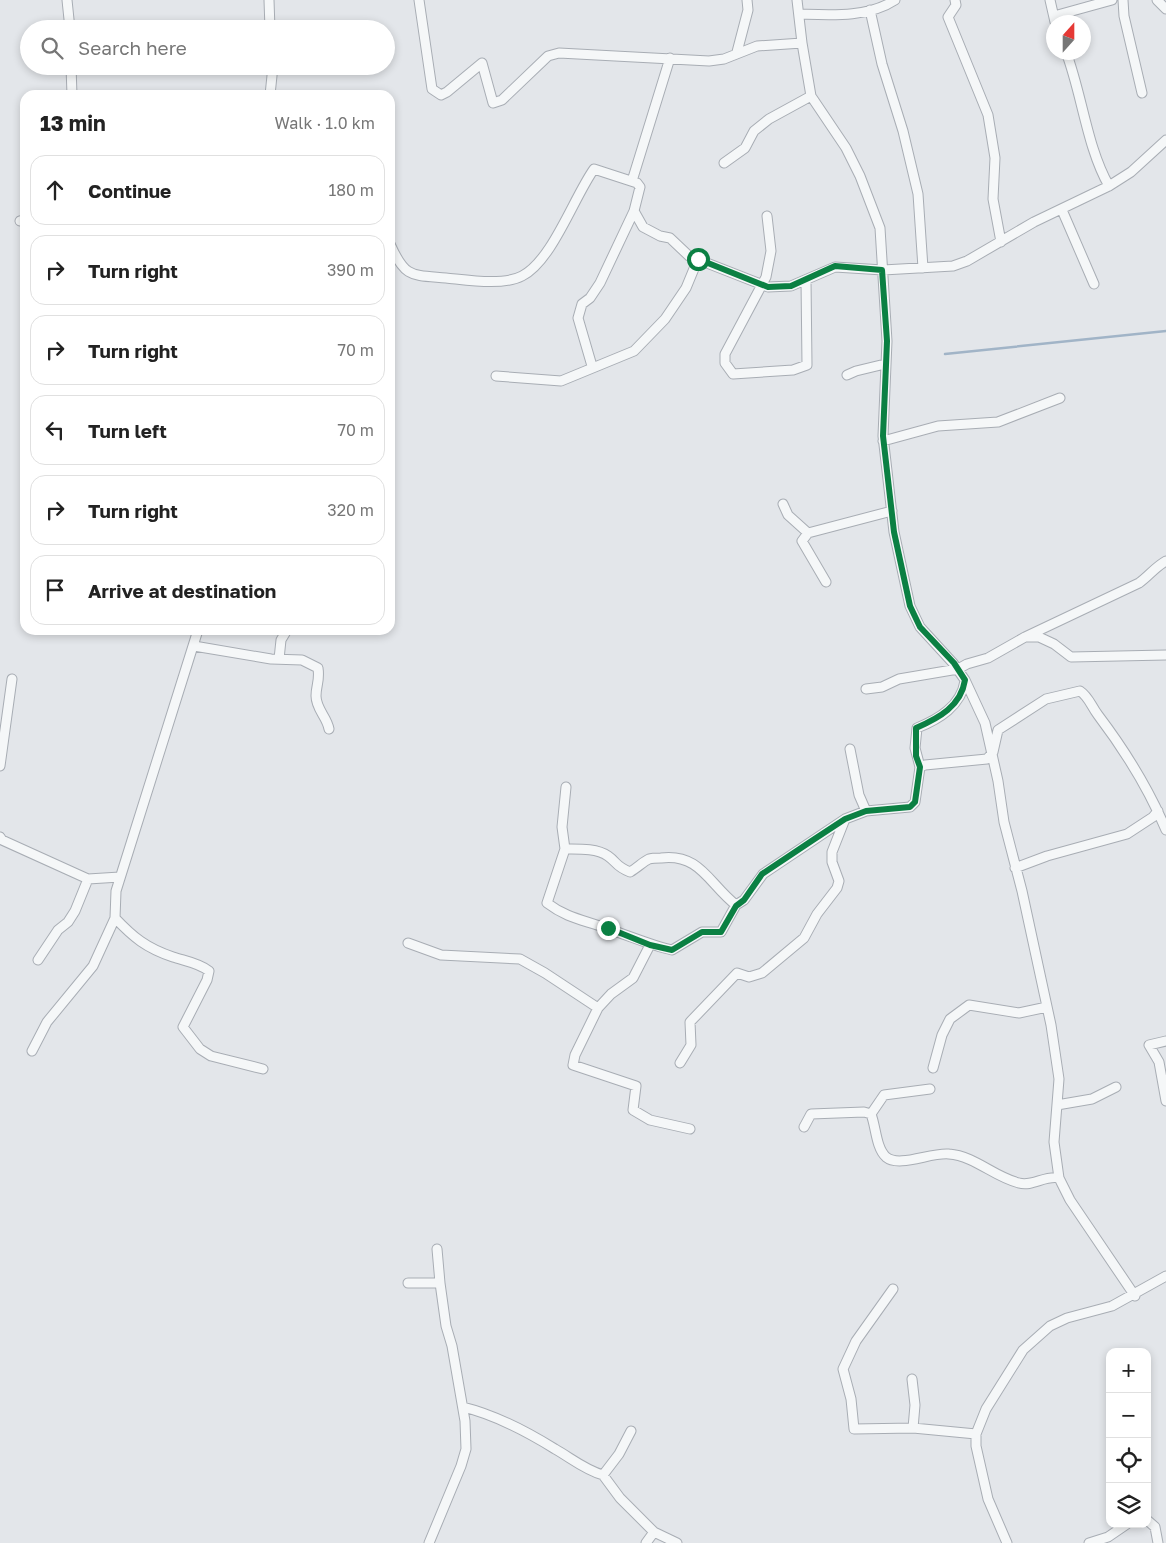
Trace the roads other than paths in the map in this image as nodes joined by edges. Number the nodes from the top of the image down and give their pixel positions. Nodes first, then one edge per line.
1 (67, 0) edge
2 (269, 0) edge
3 (419, 0) edge
4 (747, 0) edge
5 (798, 0) edge
6 (895, 0) edge
7 (956, 0) edge
8 (1050, 0) edge
9 (1112, 0) edge
10 (1123, 0) edge
11 (1157, 0) edge
12 (1166, 9) edge
13 (870, 10) junction
14 (799, 14) junction
15 (1053, 15) edge
16 (1066, 15) edge
17 (69, 20) edge
18 (270, 20) edge
19 (802, 43) junction
20 (737, 52) junction
21 (670, 58) junction
22 (1069, 60) edge
23 (71, 75) edge
24 (272, 75) edge
25 (72, 90) edge
26 (271, 90) edge
27 (1142, 93) dead end
28 (811, 96) junction
29 (1166, 140) edge
30 (724, 163) dead end
31 (632, 181) junction
32 (1109, 186) junction
33 (1062, 210) junction
34 (634, 211) junction
35 (767, 216) dead end
36 (1002, 242) junction
37 (395, 255) edge
38 (698, 259) junction
39 (923, 268) junction
40 (882, 270) junction
41 (806, 280) junction
42 (1094, 284) dead end
43 (762, 285) junction
44 (885, 364) junction
45 (592, 366) junction
46 (847, 375) dead end
47 (496, 376) dead end
48 (1060, 398) dead end
49 (883, 441) junction
50 (783, 504) dead end
51 (892, 511) junction
52 (808, 533) junction
53 (1166, 562) edge
54 (826, 582) dead end
55 (197, 635) edge
56 (284, 635) edge
57 (1025, 637) junction
58 (194, 646) junction
59 (1166, 655) edge
60 (279, 659) junction
61 (958, 669) junction
62 (12, 679) dead end
63 (965, 680) junction
64 (866, 690) dead end
65 (329, 729) dead end
66 (850, 749) dead end
67 (993, 752) junction
68 (0, 766) edge
69 (920, 767) junction
70 (566, 788) dead end
71 (1158, 810) junction
72 (866, 811) junction
73 (845, 819) junction
74 (1166, 830) edge
75 (0, 836) edge
76 (565, 849) junction
77 (1015, 868) junction
78 (120, 878) junction
79 (88, 879) junction
80 (736, 906) junction
81 (114, 918) junction
82 (408, 943) dead end
83 (650, 945) junction
84 (38, 960) dead end
85 (1047, 1007) junction
86 (598, 1008) junction
87 (1166, 1041) edge
88 (32, 1051) dead end
89 (680, 1063) dead end
90 (934, 1068) dead end
91 (264, 1069) dead end
92 (1116, 1087) dead end
93 (930, 1089) dead end
94 (1166, 1101) edge
95 (1058, 1105) junction
96 (871, 1114) junction
97 (690, 1128) dead end
98 (804, 1128) dead end
99 (1059, 1178) junction
100 (437, 1249) dead end
101 (1166, 1276) edge
102 (408, 1283) dead end
103 (440, 1283) junction
104 (892, 1289) dead end
105 (1135, 1296) junction
106 (912, 1379) dead end
107 (463, 1407) junction
108 (913, 1428) junction
109 (631, 1431) dead end
110 (976, 1434) junction
111 (603, 1475) junction
112 (1151, 1524) edge
113 (1123, 1528) edge
114 (654, 1532) junction
115 (1111, 1540) edge
116 (429, 1543) edge
117 (646, 1543) edge
118 (677, 1543) edge
119 (1007, 1543) edge
120 (1089, 1543) edge
121 (1158, 1543) edge

1 - 17 street
2 - 18 street
3 - 21 street
4 - 20 street
5 - 14 street
6 - 13 street
7 - 36 street
8 - 15 street
9 - 16 street
10 - 27 street
11 - 12 street
13 - 14 street
13 - 39 street
14 - 19 street
19 - 20 street
19 - 28 street
20 - 21 street
21 - 31 street
22 - 32 street
23 - 25 street
24 - 26 street
28 - 30 street
28 - 40 street
29 - 32 street
31 - 34 street
31 - 37 street
32 - 33 street
33 - 36 street
33 - 42 street
34 - 38 street
34 - 45 street
35 - 43 street
36 - 39 street
38 - 43 street
38 - 45 street
39 - 40 street
40 - 41 street
40 - 44 street
41 - 43 street
41 - 43 street
44 - 46 street
44 - 49 street
45 - 47 street
48 - 49 street
49 - 51 street
50 - 52 street
51 - 52 street
51 - 61 street
52 - 54 street
53 - 57 street
55 - 58 street
56 - 60 street
57 - 59 street
57 - 61 street
58 - 60 street
58 - 78 street
60 - 65 street
61 - 63 street
61 - 64 street
62 - 68 street
63 - 67 street
63 - 69 street
66 - 72 street
67 - 69 street
67 - 71 street
67 - 77 street
69 - 72 street
70 - 76 street
71 - 74 street
71 - 77 street
72 - 73 street
73 - 80 street
73 - 89 street
75 - 79 street
76 - 80 street
76 - 83 street
77 - 85 street
78 - 79 street
78 - 81 street
79 - 84 street
80 - 83 street
81 - 88 street
81 - 91 street
82 - 86 street
83 - 86 street
85 - 90 street
85 - 95 street
86 - 97 street
87 - 94 street
92 - 95 street
93 - 96 street
95 - 99 street
96 - 98 street
96 - 99 street
99 - 105 street
100 - 103 street
101 - 105 street
102 - 103 street
103 - 107 street
104 - 108 street
105 - 110 street
106 - 108 street
107 - 111 street
107 - 116 street
108 - 110 street
109 - 111 street
110 - 119 street
111 - 114 street
112 - 121 street
113 - 115 street
114 - 117 street
114 - 118 street
115 - 120 street

